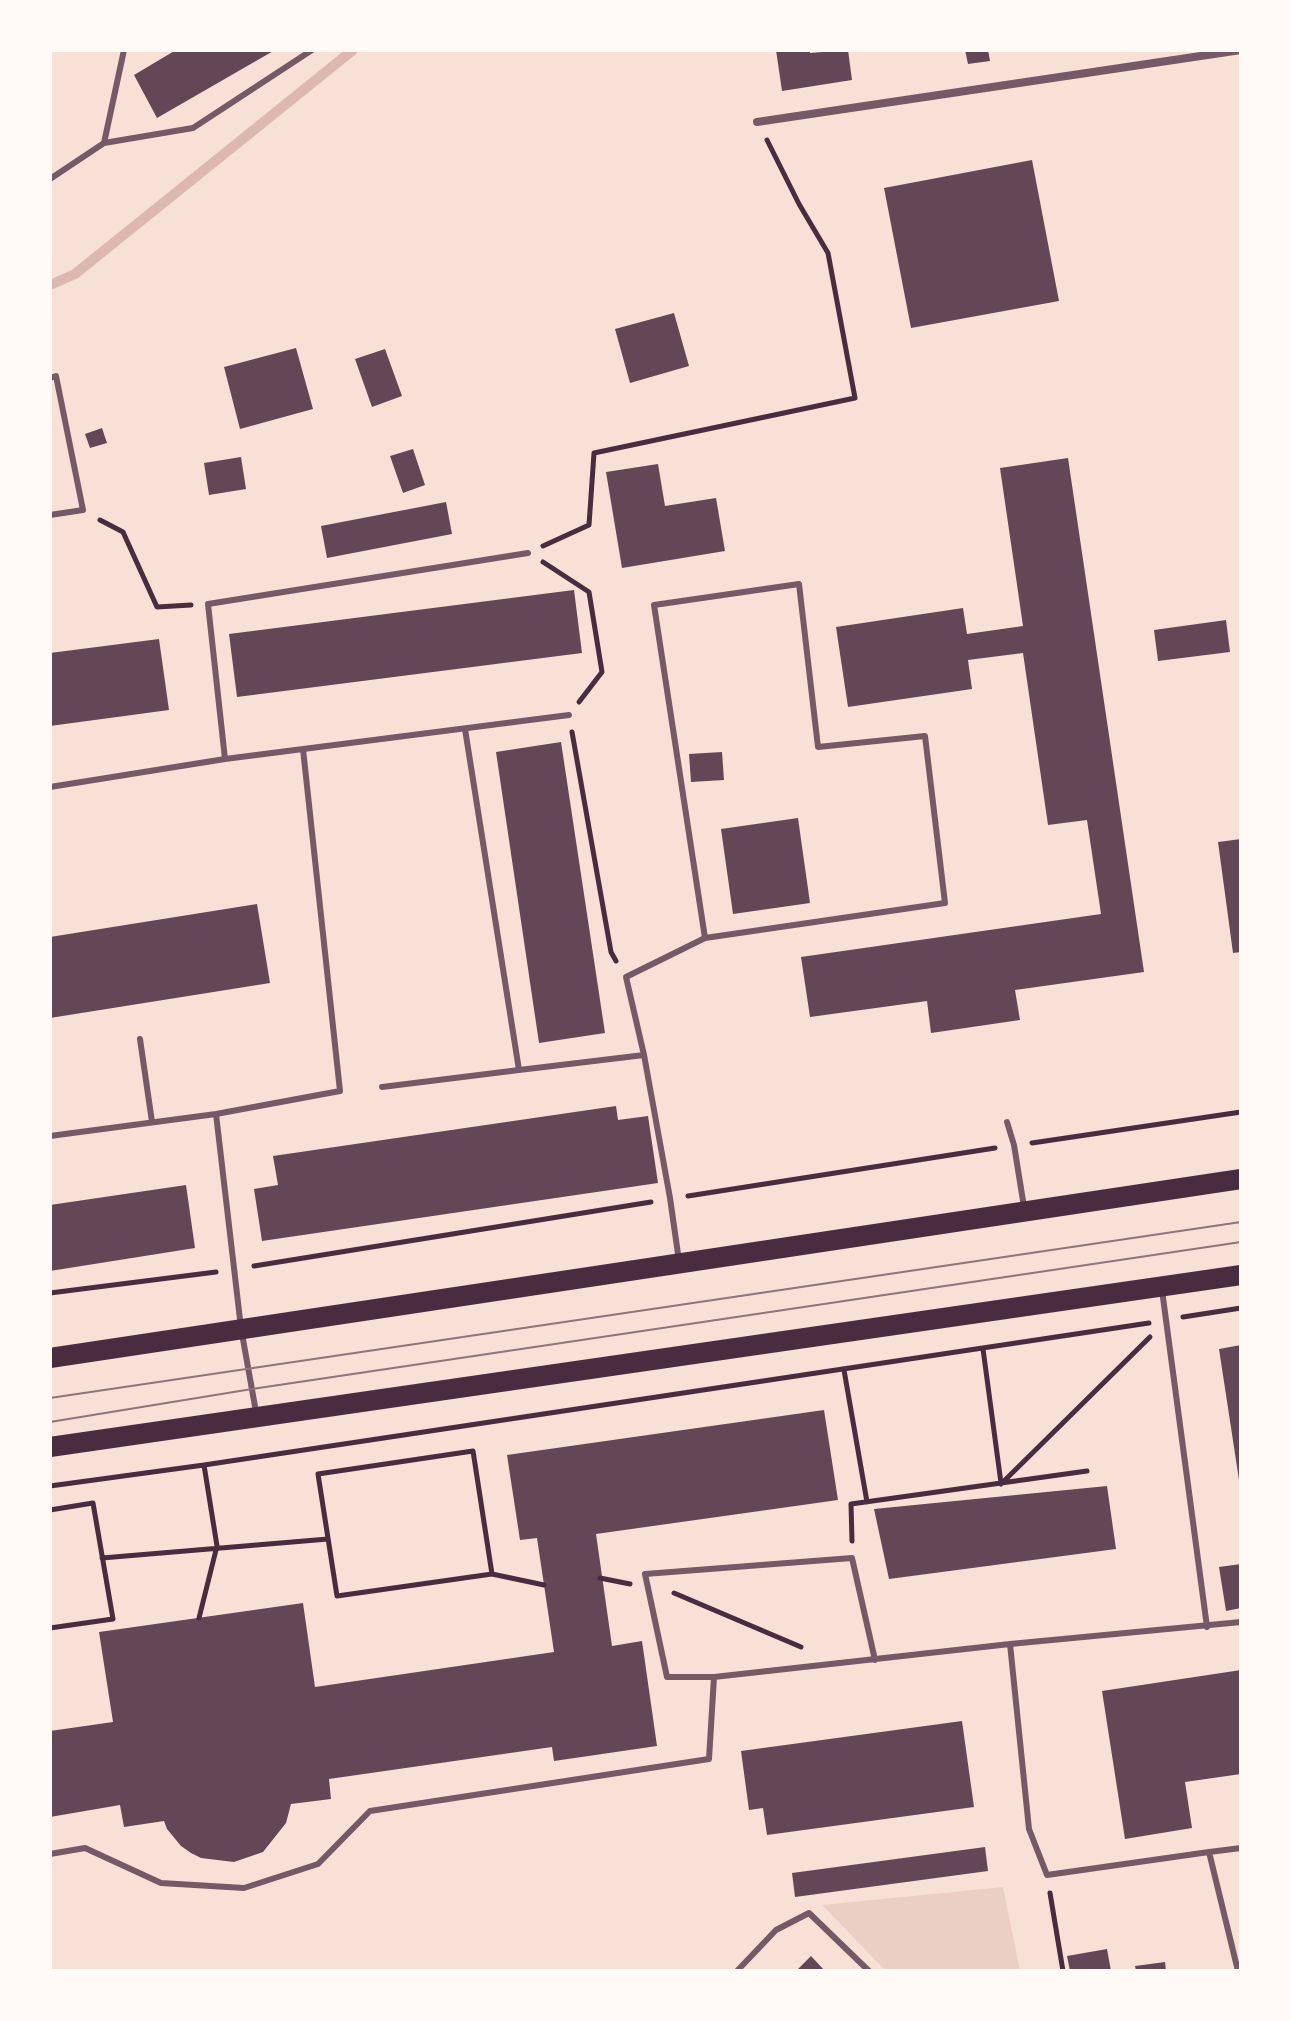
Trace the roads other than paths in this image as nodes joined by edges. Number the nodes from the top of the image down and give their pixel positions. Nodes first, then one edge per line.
1 (124, 50) edge
2 (312, 50) edge
3 (1241, 50) edge
4 (757, 122) road end
5 (104, 143) junction
6 (50, 179) edge
7 (50, 378) edge
8 (50, 515) edge
9 (528, 553) road end
10 (569, 715) dead end
11 (465, 729) junction
12 (303, 749) junction
13 (225, 759) junction
14 (50, 787) edge
15 (705, 938) junction
16 (140, 1039) dead end
17 (644, 1055) junction
18 (519, 1070) junction
19 (382, 1087) dead end
20 (216, 1114) junction
21 (152, 1122) junction
22 (1007, 1122) dead end
23 (50, 1136) edge
24 (1241, 1179) edge
25 (1024, 1211) junction
26 (679, 1263) junction
27 (1241, 1275) edge
28 (1162, 1287) junction
29 (241, 1328) junction
30 (50, 1358) edge
31 (257, 1418) junction
32 (50, 1447) edge
33 (1241, 1622) edge
34 (1207, 1627) junction
35 (1010, 1644) junction
36 (875, 1660) junction
37 (714, 1677) junction
38 (1241, 1848) edge
39 (1209, 1852) junction
40 (50, 1854) edge
41 (737, 1971) edge
42 (869, 1971) edge
43 (1238, 1971) edge

1 - 5 lane
2 - 5 lane
3 - 4 street
5 - 6 lane
7 - 8 lane
9 - 13 lane
10 - 11 lane
11 - 12 lane
11 - 18 lane
12 - 13 lane
12 - 20 lane
13 - 14 lane
15 - 15 lane
15 - 17 lane
16 - 21 lane
17 - 18 lane
17 - 26 lane
18 - 19 lane
20 - 21 lane
20 - 29 lane
21 - 23 lane
22 - 25 lane
24 - 25 main road
25 - 26 main road
26 - 29 main road
27 - 28 main road
28 - 31 main road
28 - 34 lane
29 - 30 main road
29 - 31 lane
31 - 32 main road
33 - 34 lane
34 - 35 lane
35 - 36 lane
35 - 39 lane
36 - 37 lane
36 - 37 lane
37 - 40 lane
38 - 39 lane
39 - 43 lane
41 - 42 lane

